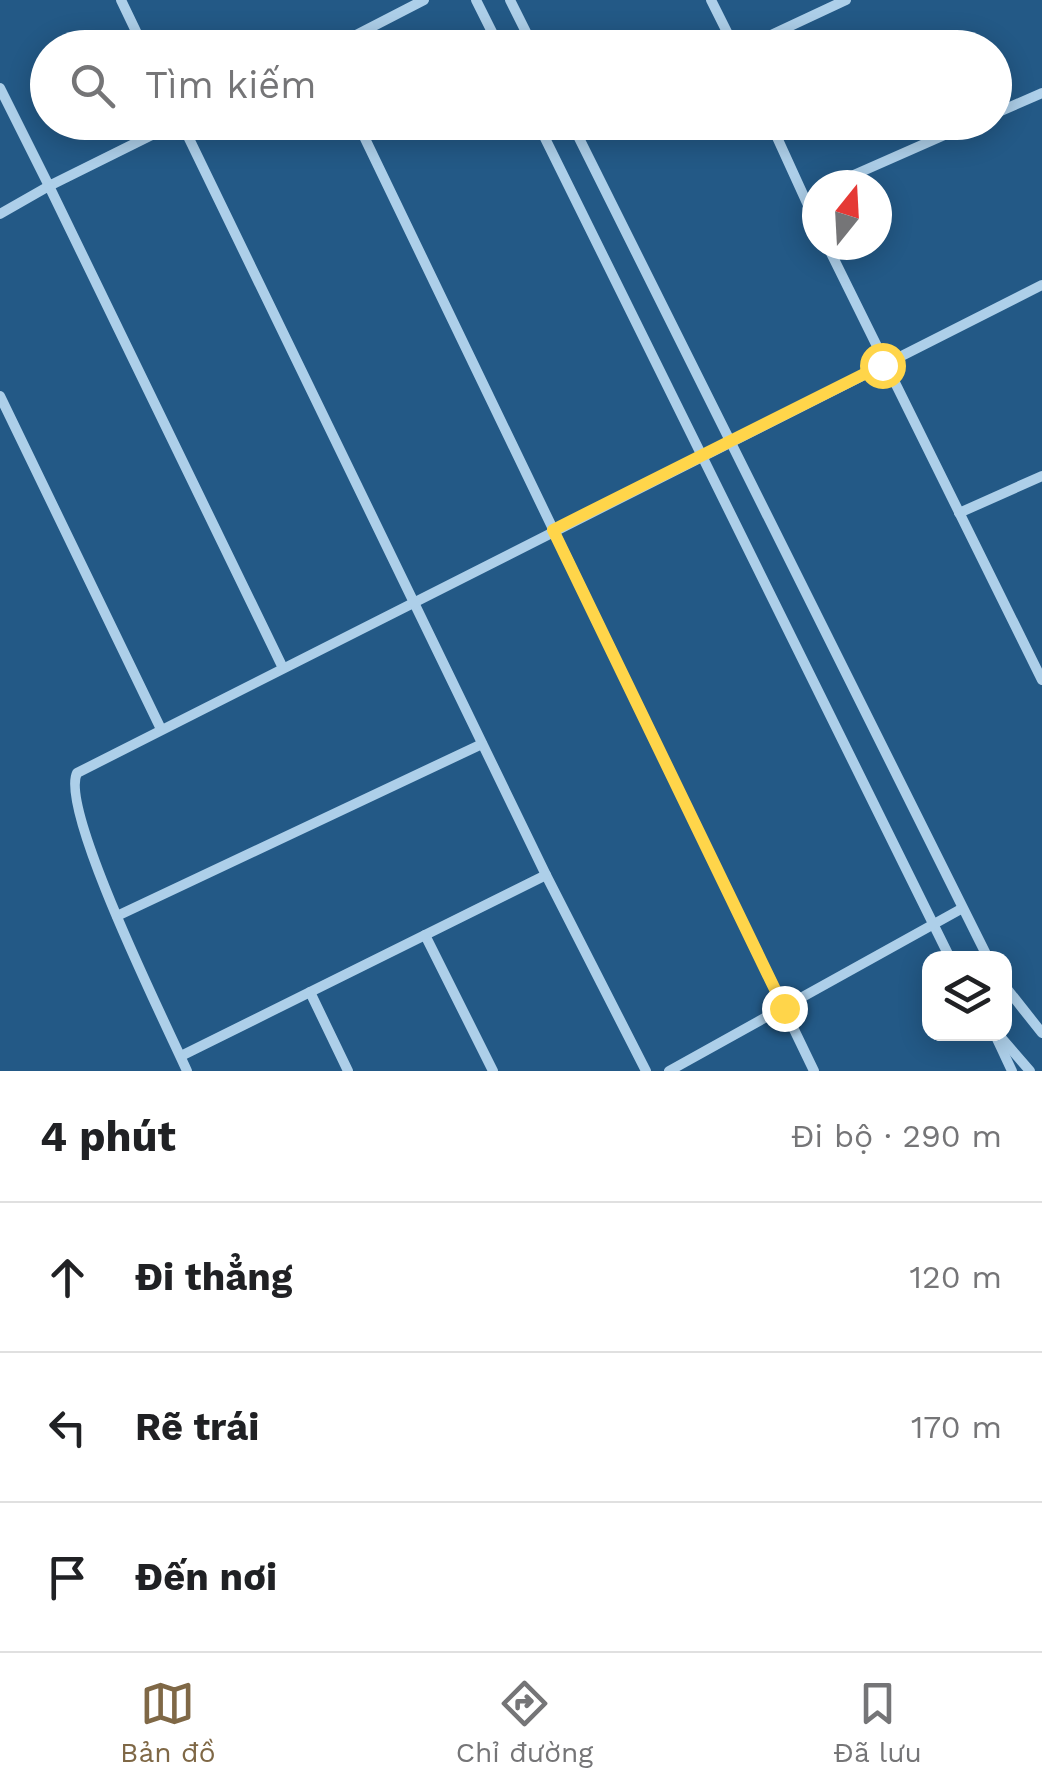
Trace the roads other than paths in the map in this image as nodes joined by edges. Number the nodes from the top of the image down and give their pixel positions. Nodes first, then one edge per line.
1 (121, 0) edge
2 (424, 0) edge
3 (476, 0) edge
4 (510, 0) edge
5 (711, 0) edge
6 (846, 0) edge
7 (135, 30) edge
8 (366, 30) edge
9 (491, 30) edge
10 (525, 30) edge
11 (726, 30) edge
12 (781, 30) edge
13 (0, 88) edge
14 (1042, 93) edge
15 (1012, 106) edge
16 (143, 140) edge
17 (189, 140) edge
18 (366, 140) edge
19 (546, 140) edge
20 (580, 140) edge
21 (778, 140) edge
22 (933, 140) edge
23 (866, 170) edge
24 (49, 186) junction
25 (802, 193) edge
26 (0, 214) edge
27 (833, 260) edge
28 (1042, 284) edge
29 (882, 365) junction
30 (0, 396) edge
31 (729, 442) junction
32 (702, 455) junction
33 (1042, 476) edge
34 (959, 513) junction
35 (553, 530) junction
36 (416, 599) junction
37 (1042, 648) edge
38 (1029, 654) junction
39 (282, 666) junction
40 (1042, 680) edge
41 (160, 727) junction
42 (482, 744) junction
43 (546, 875) junction
44 (961, 910) junction
45 (117, 916) junction
46 (934, 924) junction
47 (425, 935) junction
48 (947, 951) edge
49 (984, 951) edge
50 (310, 992) junction
51 (1012, 995) edge
52 (784, 1008) junction
53 (1042, 1033) edge
54 (999, 1041) edge
55 (1002, 1041) edge
56 (181, 1056) junction
57 (188, 1071) edge
58 (348, 1071) edge
59 (493, 1071) edge
60 (646, 1071) edge
61 (670, 1071) edge
62 (814, 1071) edge
63 (1012, 1071) edge
64 (1030, 1071) edge

1 - 7 street
2 - 8 street
3 - 9 street
4 - 10 street
5 - 11 street
6 - 12 street
13 - 24 street
14 - 15 street
16 - 24 street
17 - 36 street
18 - 35 street
19 - 32 street
20 - 31 street
21 - 25 street
22 - 23 street
24 - 26 street
24 - 39 street
27 - 29 street
28 - 29 street
29 - 31 street
29 - 34 street
30 - 41 street
31 - 32 street
31 - 44 street
32 - 35 street
32 - 46 street
33 - 34 street
34 - 38 street
35 - 36 street
35 - 52 street
36 - 39 street
36 - 42 street
37 - 38 street
38 - 40 street
39 - 41 street
41 - 45 street
42 - 43 street
42 - 45 street
43 - 47 street
43 - 60 street
44 - 46 street
44 - 49 street
45 - 56 street
46 - 48 street
46 - 52 street
47 - 50 street
47 - 59 street
50 - 56 street
50 - 58 street
51 - 53 street
52 - 61 street
52 - 62 street
54 - 63 street
55 - 64 street
56 - 57 street

